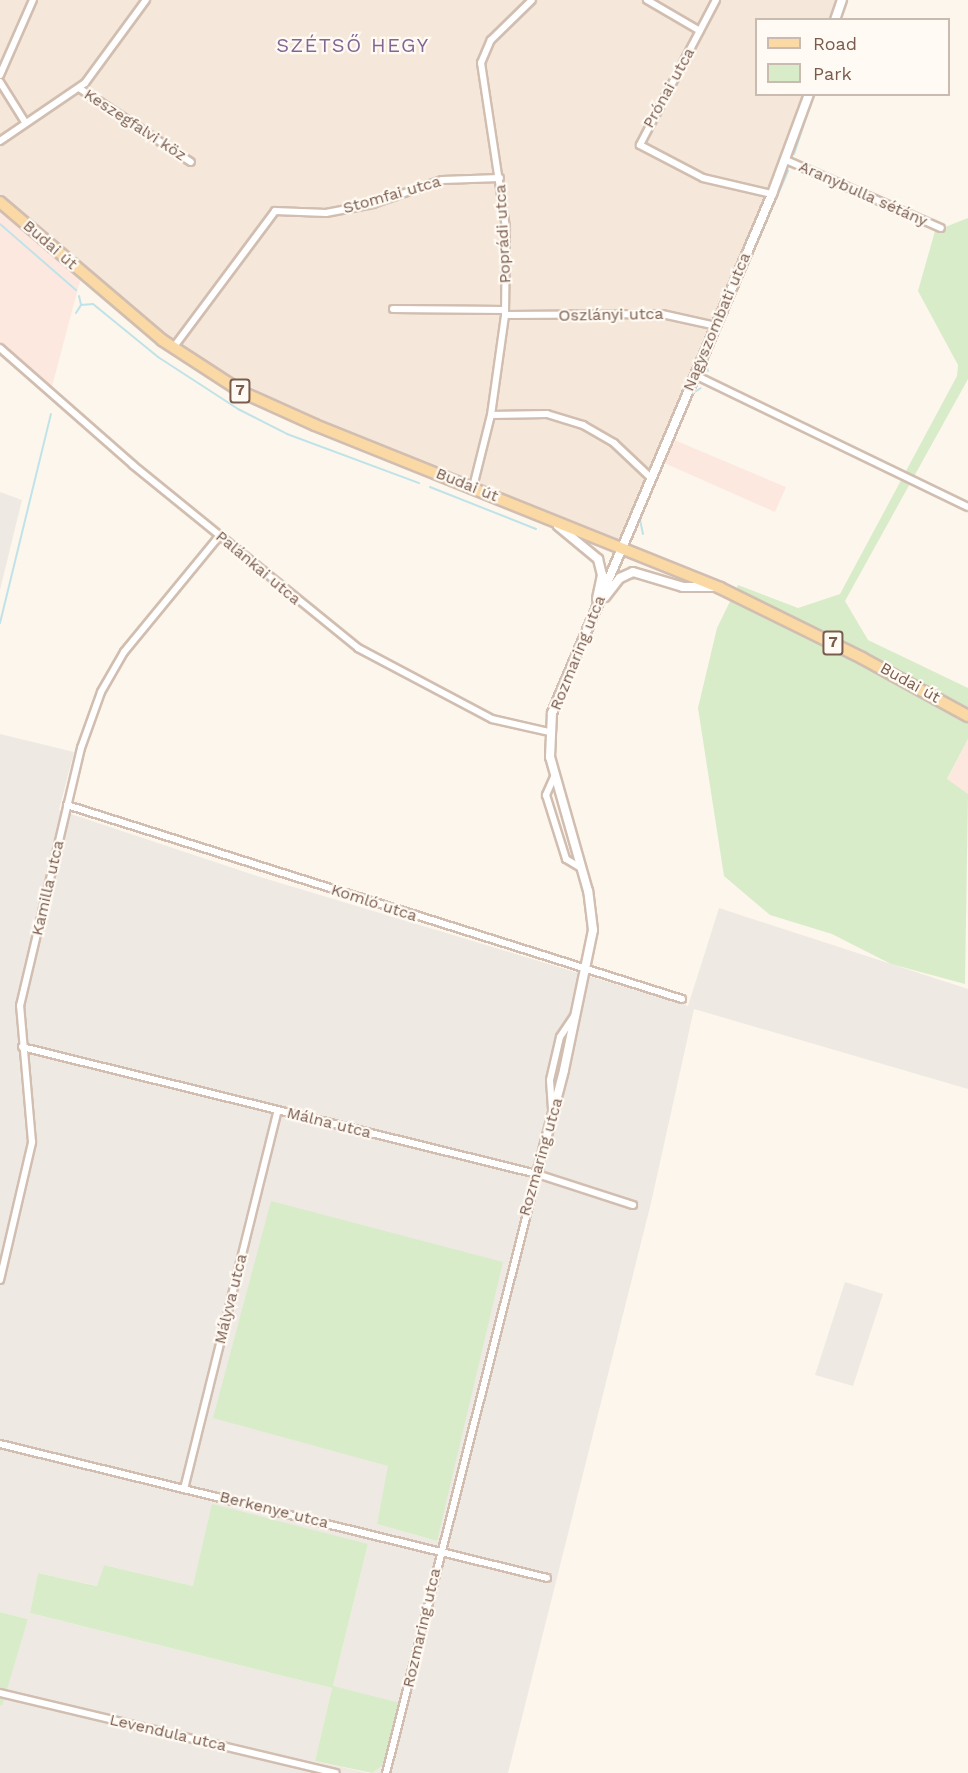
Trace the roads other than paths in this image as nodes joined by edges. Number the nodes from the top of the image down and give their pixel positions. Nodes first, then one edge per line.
1 (33, 0) edge
2 (146, 0) edge
3 (532, 0) edge
4 (647, 0) edge
5 (716, 0) edge
6 (842, 0) edge
7 (836, 18) edge
8 (700, 31) junction
9 (0, 75) edge
10 (0, 82) edge
11 (79, 88) junction
12 (808, 96) edge
13 (25, 122) junction
14 (0, 141) edge
15 (786, 160) junction
16 (191, 162) dead end
17 (500, 178) junction
18 (772, 194) junction
19 (0, 202) edge
20 (941, 228) dead end
21 (393, 309) dead end
22 (505, 313) junction
23 (716, 326) junction
24 (0, 348) edge
25 (173, 349) junction
26 (695, 375) junction
27 (491, 415) junction
28 (651, 478) junction
29 (473, 487) junction
30 (968, 507) edge
31 (544, 516) junction
32 (220, 535) junction
33 (621, 548) junction
34 (718, 587) junction
35 (595, 610) junction
36 (968, 716) edge
37 (549, 732) junction
38 (554, 777) junction
39 (67, 805) junction
40 (581, 868) junction
41 (587, 971) junction
42 (682, 999) dead end
43 (22, 1047) junction
44 (278, 1110) junction
45 (537, 1174) junction
46 (633, 1205) dead end
47 (0, 1280) edge
48 (0, 1444) edge
49 (184, 1489) junction
50 (440, 1552) junction
51 (547, 1578) dead end
52 (0, 1693) edge
53 (336, 1773) edge
54 (386, 1773) edge

1 - 9 street
2 - 11 street
3 - 17 street, Poprádi utca
4 - 8 street, Prónai utca
5 - 8 street, Prónai utca
6 - 7 street
8 - 18 street, Prónai utca
10 - 13 street
11 - 13 street
11 - 16 street, Keszegfalvi köz
12 - 15 street, Nagyszombati utca
13 - 14 street
15 - 18 street, Nagyszombati utca
15 - 20 street, Aranybulla sétány
17 - 22 street, Poprádi utca
17 - 25 street, Stomfai utca
18 - 23 street, Nagyszombati utca
19 - 25 main road, Budai út / 7
21 - 22 street, Oszlányi utca
22 - 23 street, Oszlányi utca
22 - 27 street, Poprádi utca
23 - 26 street, Nagyszombati utca
24 - 32 street, Palánkai utca
25 - 29 main road, Budai út / 7
26 - 28 street, Nagyszombati utca
26 - 30 street
27 - 28 street
27 - 29 street, Poprádi utca
28 - 33 street, Nagyszombati utca
29 - 31 main road, Budai út / 7
31 - 33 main road, Budai út / 7
31 - 35 street
32 - 37 street, Palánkai utca
32 - 39 street, Kamilla utca
33 - 34 main road, Budai út / 7
33 - 35 street, Rozmaring utca
34 - 35 street
34 - 36 main road, Budai út / 7
35 - 37 street, Rozmaring utca
37 - 38 street, Rozmaring utca
38 - 40 street, Rozmaring utca
38 - 40 street
39 - 41 street, Komló utca
39 - 43 street, Kamilla utca
40 - 41 street, Rozmaring utca
41 - 42 street, Komló utca
41 - 45 street, Rozmaring utca
43 - 44 street, Málna utca
43 - 47 street, Kamilla utca
44 - 45 street, Málna utca
44 - 49 street, Mályva utca
45 - 46 street, Málna utca
45 - 50 street, Rozmaring utca
48 - 49 street, Berkenye utca
49 - 50 street, Berkenye utca
50 - 51 street, Berkenye utca
50 - 54 street, Rozmaring utca
52 - 53 street, Levendula utca

